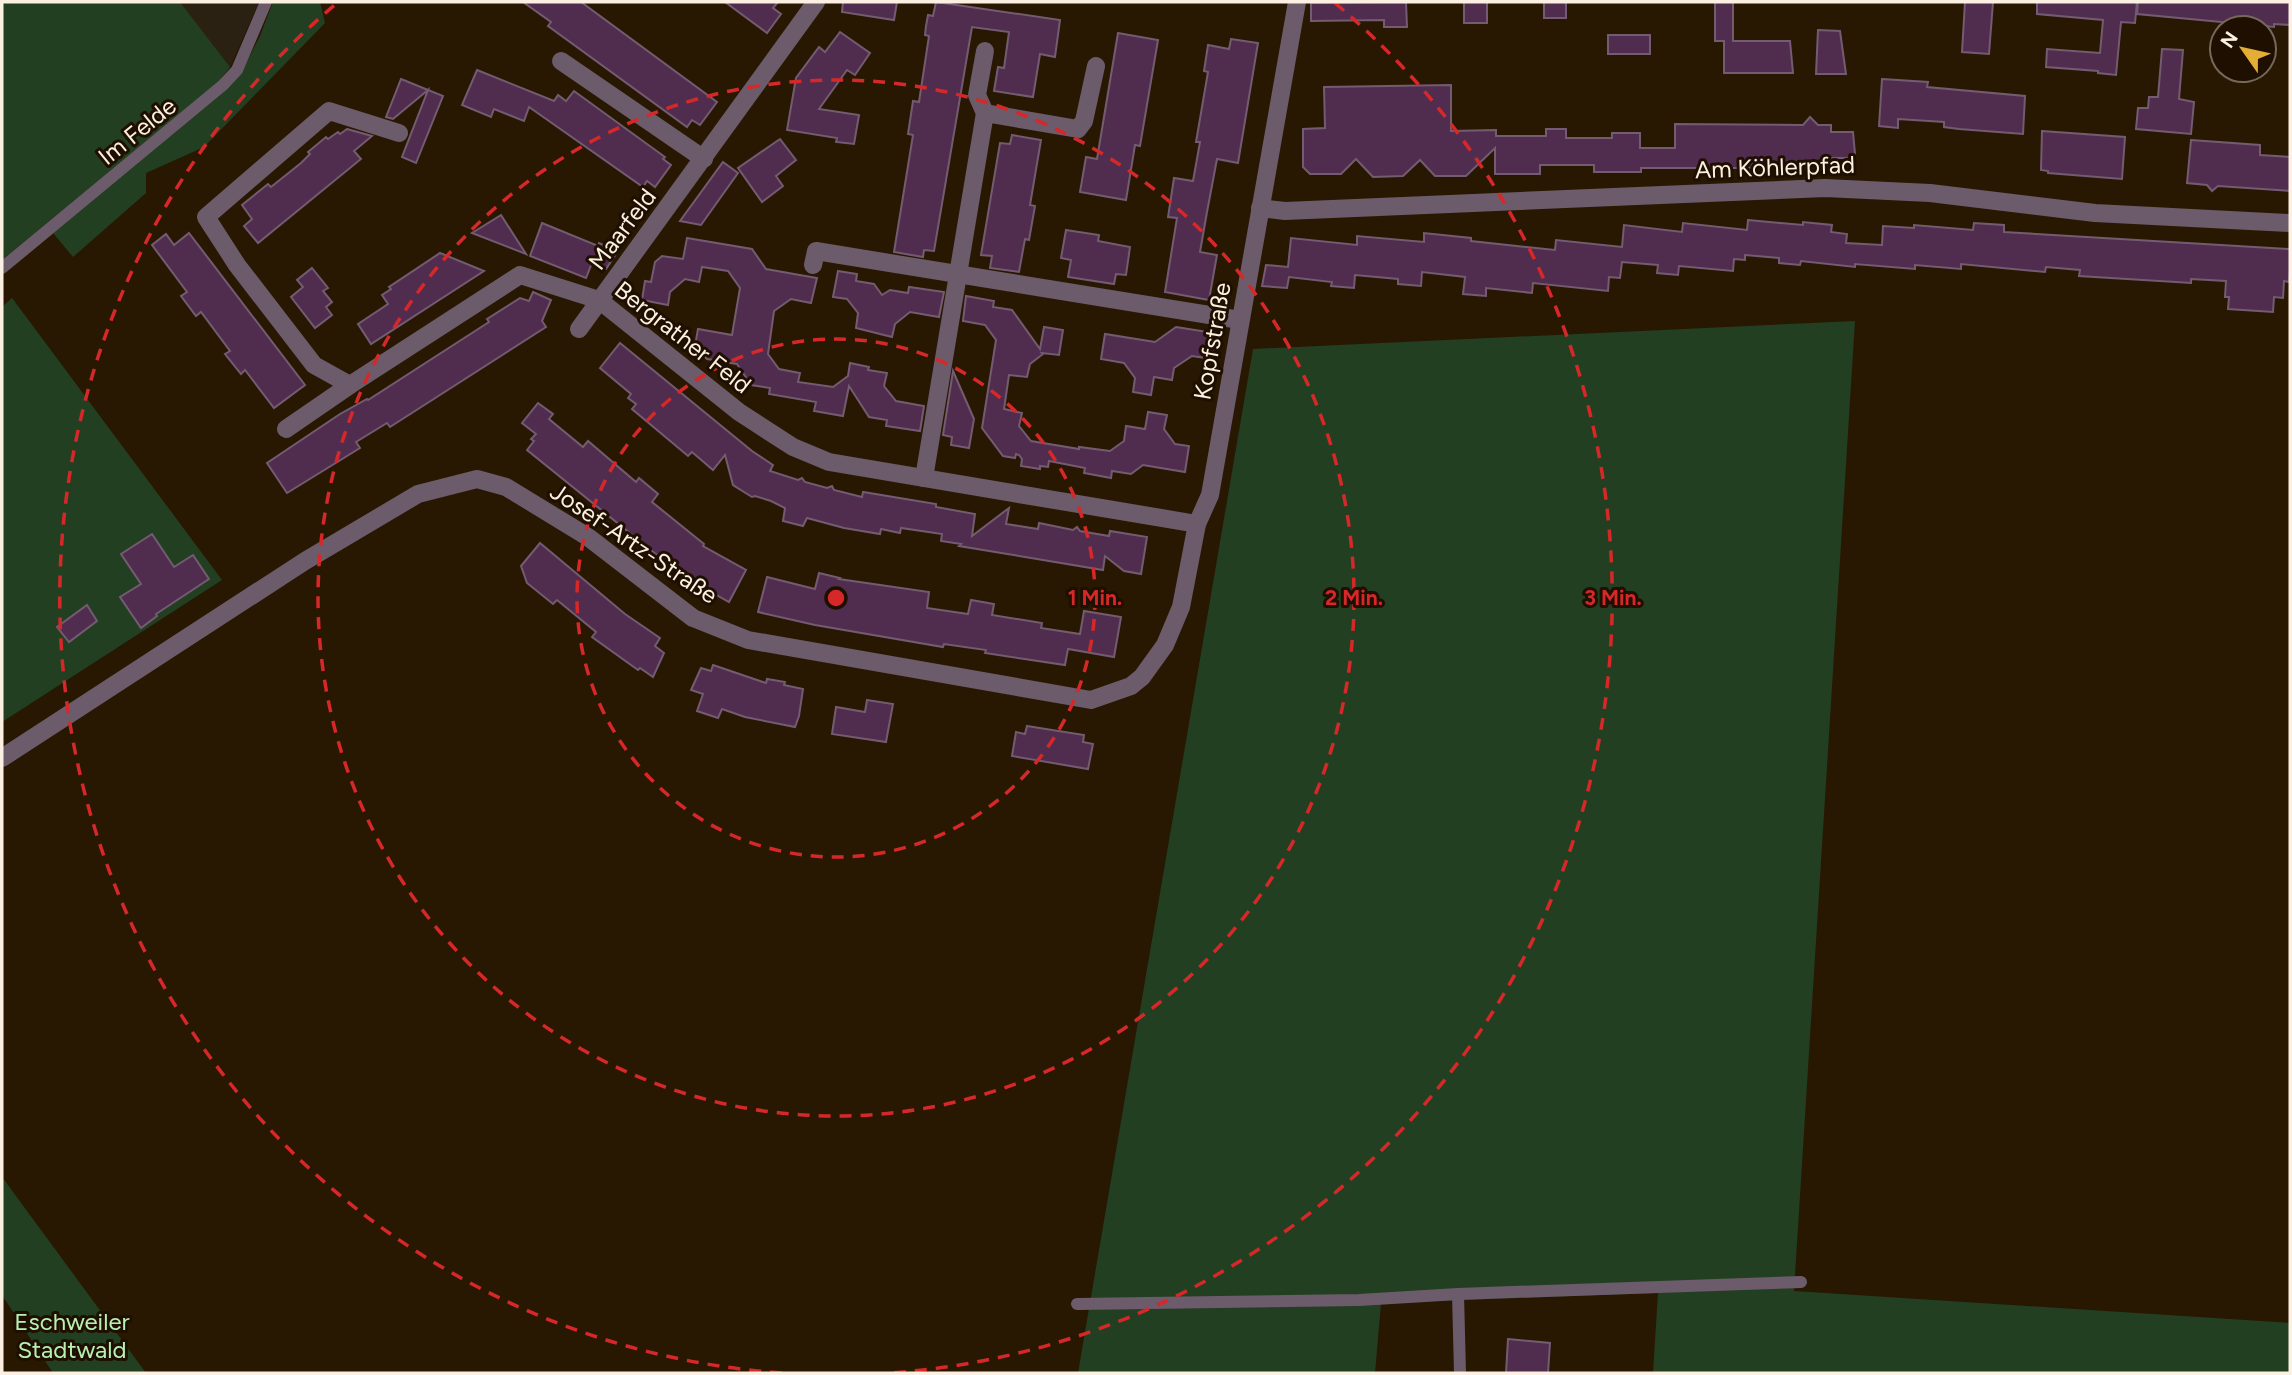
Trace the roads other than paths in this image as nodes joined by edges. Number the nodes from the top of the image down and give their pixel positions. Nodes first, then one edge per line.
1 (266, 2) edge
2 (816, 2) edge
3 (1297, 2) edge
4 (985, 51) dead end
5 (561, 61) dead end
6 (1096, 66) dead end
7 (985, 113) junction
8 (399, 133) dead end
9 (704, 159) junction
10 (1261, 208) junction
11 (2290, 223) edge
12 (813, 265) dead end
13 (2, 268) edge
14 (958, 273) junction
15 (599, 300) junction
16 (1240, 320) junction
17 (579, 329) dead end
18 (350, 385) junction
19 (286, 429) dead end
20 (924, 478) junction
21 (1197, 524) junction
22 (1142, 677) joint
23 (2, 758) edge
24 (1801, 1282) dead end
25 (1458, 1294) junction
26 (1077, 1304) dead end
27 (1460, 1373) edge

1 - 13 lane, Im Felde
2 - 9 street, Maarfeld
3 - 10 street, Kopfstraße
4 - 7 street
5 - 9 street
6 - 7 street
7 - 14 street
8 - 18 street
9 - 15 street, Maarfeld
10 - 11 street, Am Köhlerpfad
10 - 16 street, Kopfstraße
12 - 14 street
14 - 16 street
14 - 20 street
15 - 17 street, Maarfeld
15 - 18 street, Bergrather Feld
15 - 20 street, Bergrather Feld
16 - 21 street, Kopfstraße
18 - 19 street, Bergrather Feld
20 - 21 street, Bergrather Feld
21 - 22 street, Kopfstraße
22 - 23 street, Josef-Artz-Straße
24 - 25 lane
25 - 26 lane
25 - 27 lane

